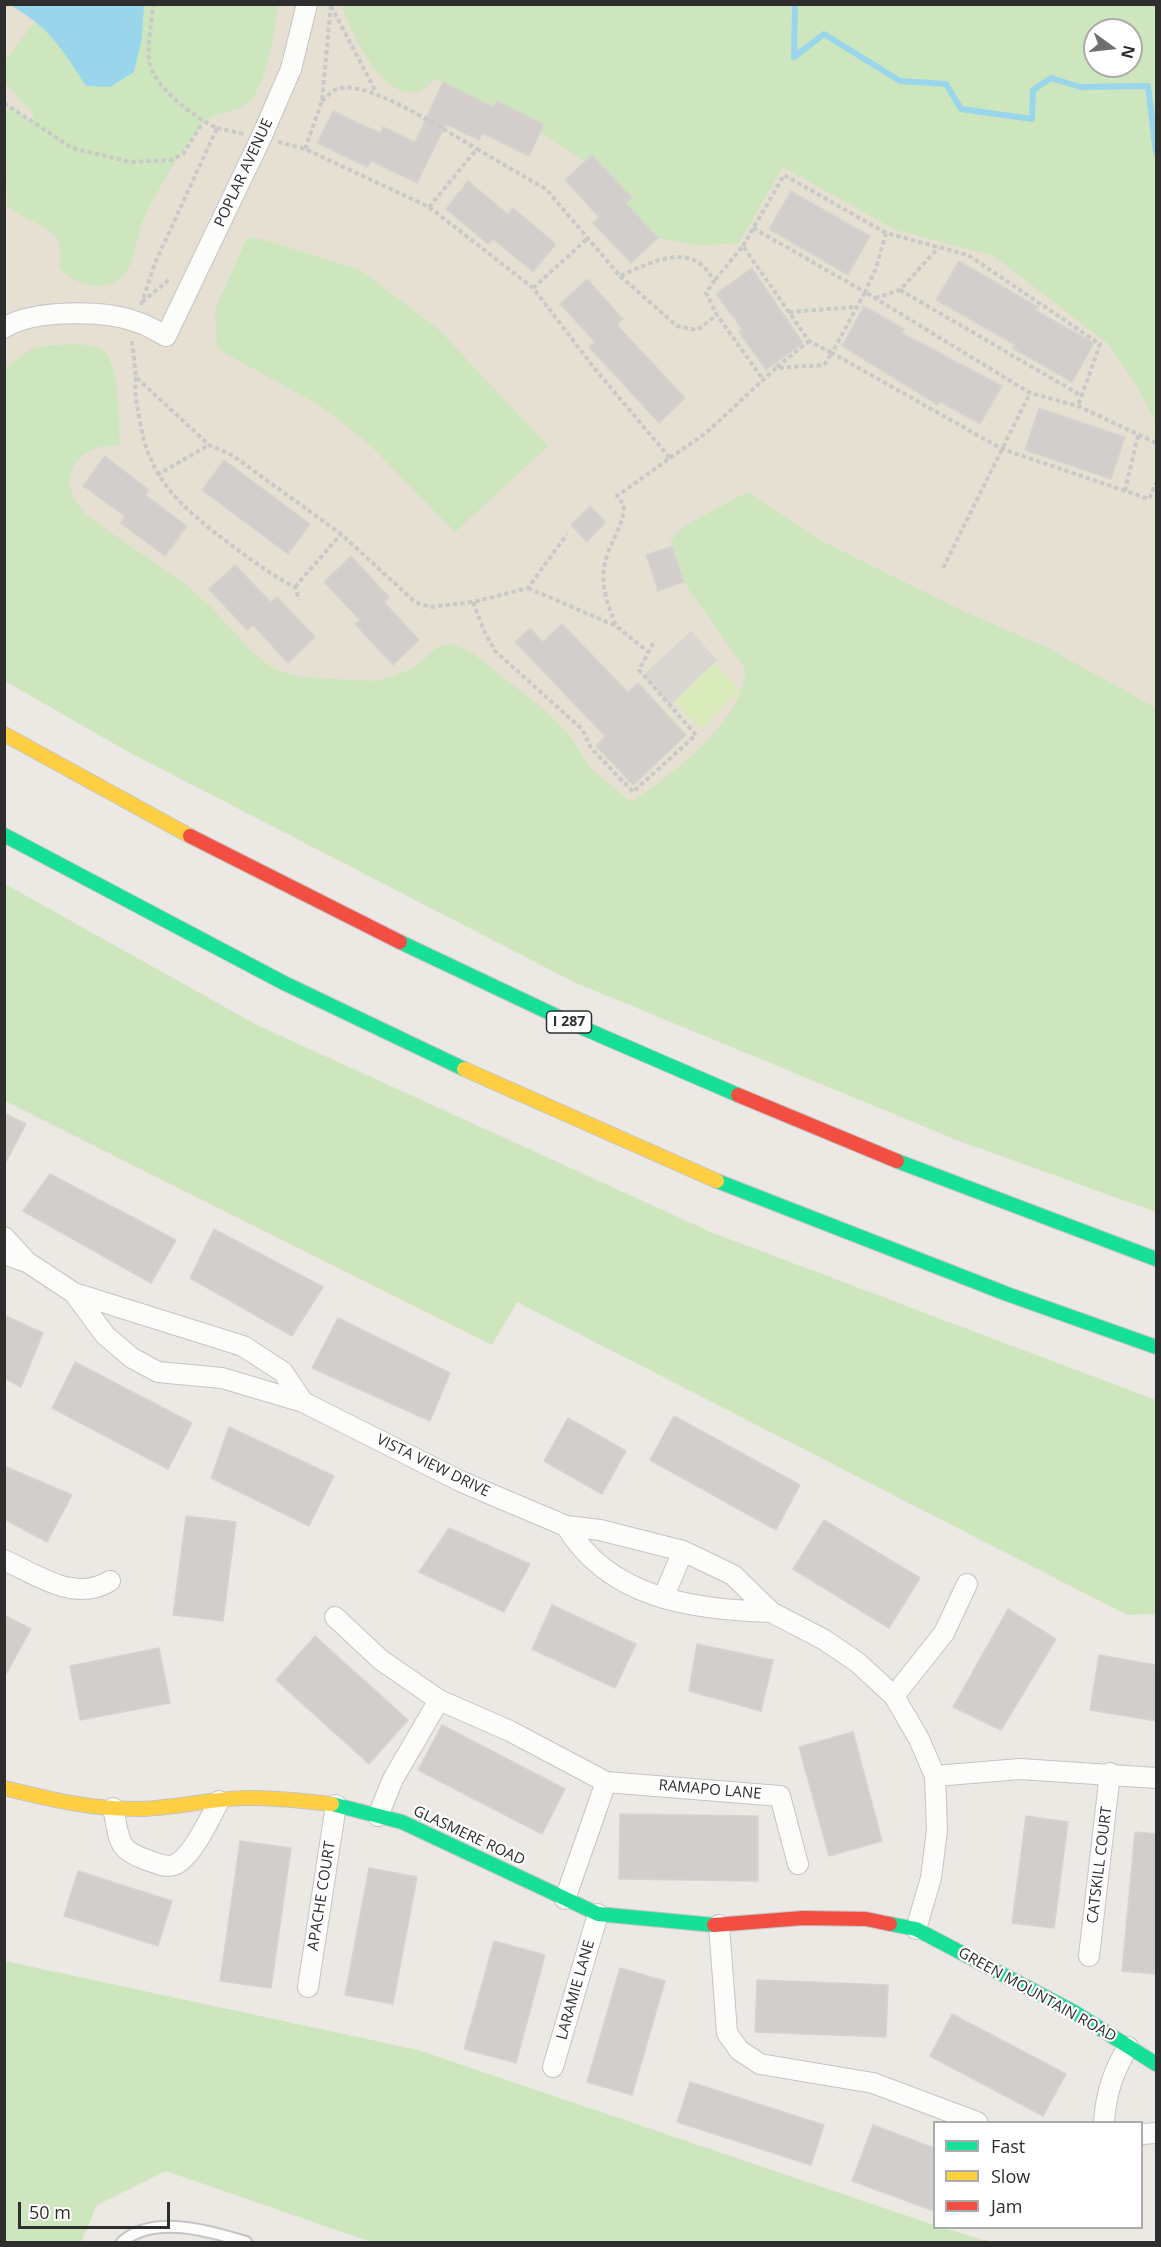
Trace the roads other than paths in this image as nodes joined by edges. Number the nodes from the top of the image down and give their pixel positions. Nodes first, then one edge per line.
1 (307, 4) edge
2 (4, 328) edge
3 (4, 734) edge
4 (4, 835) edge
5 (4, 1237) edge
6 (4, 1254) edge
7 (1156, 1259) edge
8 (27, 1262) junction
9 (74, 1293) junction
10 (1156, 1347) edge
11 (303, 1402) junction
12 (566, 1526) junction
13 (683, 1551) junction
14 (4, 1560) edge
15 (110, 1581) dead end
16 (967, 1584) dead end
17 (663, 1598) junction
18 (771, 1612) junction
19 (335, 1617) dead end
20 (894, 1696) junction
21 (439, 1700) junction
22 (1110, 1773) junction
23 (935, 1776) junction
24 (1156, 1778) edge
25 (606, 1782) junction
26 (4, 1788) edge
27 (219, 1801) junction
28 (336, 1805) junction
29 (113, 1808) junction
30 (378, 1816) junction
31 (798, 1864) dead end
32 (565, 1899) junction
33 (598, 1914) junction
34 (720, 1925) junction
35 (916, 1929) junction
36 (1089, 1956) dead end
37 (308, 1987) dead end
38 (1128, 2047) junction
39 (1156, 2064) edge
40 (553, 2067) dead end
41 (974, 2121) edge
42 (1104, 2121) edge
43 (122, 2242) edge
44 (246, 2242) edge

1 - 2 street, POPLAR AVENUE
3 - 7 main road, I 287
4 - 10 main road
5 - 8 street, VISTA VIEW DRIVE
6 - 8 street, VISTA VIEW DRIVE
8 - 9 street, VISTA VIEW DRIVE
9 - 11 street, VISTA VIEW DRIVE
9 - 11 street, VISTA VIEW DRIVE
11 - 12 street, VISTA VIEW DRIVE
12 - 13 street, VISTA VIEW DRIVE
12 - 17 street, VISTA VIEW DRIVE
13 - 17 street
13 - 18 street, VISTA VIEW DRIVE
14 - 15 street
16 - 20 street
17 - 18 street, VISTA VIEW DRIVE
18 - 20 street, VISTA VIEW DRIVE
19 - 21 street, RAMAPO LANE
20 - 23 street, VISTA VIEW DRIVE
21 - 25 street, RAMAPO LANE
21 - 30 street
22 - 23 street
22 - 24 street
22 - 36 street, CATSKILL COURT
23 - 35 street, VISTA VIEW DRIVE
25 - 31 street, RAMAPO LANE
25 - 32 street
26 - 29 main road, GLASMERE ROAD
27 - 28 main road, GLASMERE ROAD
27 - 29 main road, GLASMERE ROAD
27 - 29 street
28 - 30 main road, GLASMERE ROAD
28 - 37 street, APACHE COURT
30 - 32 main road, GLASMERE ROAD
32 - 33 main road, GLASMERE ROAD
33 - 34 main road, GLASMERE ROAD
33 - 40 street, LARAMIE LANE
34 - 35 main road, GLASMERE ROAD
34 - 41 street
35 - 38 main road, GREEN MOUNTAIN ROAD
38 - 39 main road, GREEN MOUNTAIN ROAD
38 - 42 street
43 - 44 lane

